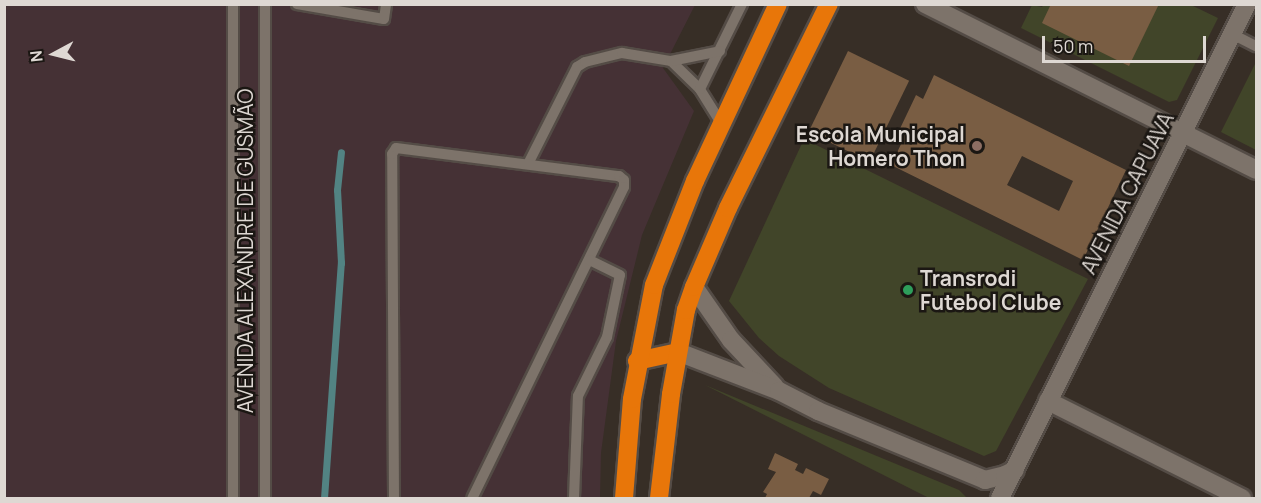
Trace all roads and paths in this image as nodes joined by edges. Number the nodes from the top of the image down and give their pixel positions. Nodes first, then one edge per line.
1 (233, 4) edge
2 (265, 4) edge
3 (297, 4) edge
4 (386, 4) edge
5 (742, 4) edge
6 (778, 4) edge
7 (829, 4) edge
8 (925, 4) edge
9 (1246, 4) edge
10 (1232, 34) junction
11 (1257, 46) edge
12 (720, 51) junction
13 (671, 61) junction
14 (700, 89) junction
15 (721, 123) junction
16 (1183, 133) junction
17 (528, 164) junction
18 (1257, 170) edge
19 (589, 260) junction
20 (694, 287) junction
21 (678, 352) junction
22 (637, 361) junction
23 (779, 391) junction
24 (1048, 401) junction
25 (1015, 470) junction
26 (985, 480) junction
27 (233, 498) edge
28 (265, 498) edge
29 (394, 498) edge
30 (472, 498) edge
31 (574, 498) edge
32 (624, 498) edge
33 (659, 498) edge
34 (993, 498) edge
35 (1000, 498) edge
36 (1242, 498) edge

1 - 27 lane
2 - 28 lane, AVENIDA ALEXANDRE DE GUSMÃO
3 - 4 lane
5 - 12 lane
6 - 15 highway
7 - 20 highway
8 - 16 street
9 - 10 street, AVENIDA CAPUAVA
10 - 11 lane
10 - 16 street, AVENIDA CAPUAVA
12 - 13 lane
12 - 14 lane
13 - 14 lane
13 - 17 lane
14 - 15 lane
15 - 22 highway
16 - 18 street
16 - 24 street, AVENIDA CAPUAVA
17 - 19 lane
17 - 29 lane
19 - 30 lane
19 - 31 lane
20 - 21 highway
20 - 23 street
21 - 22 highway
21 - 23 street
21 - 33 highway
22 - 32 highway
23 - 26 street
24 - 25 street, AVENIDA CAPUAVA
24 - 36 street
25 - 26 street
25 - 35 street, AVENIDA CAPUAVA
26 - 34 street

